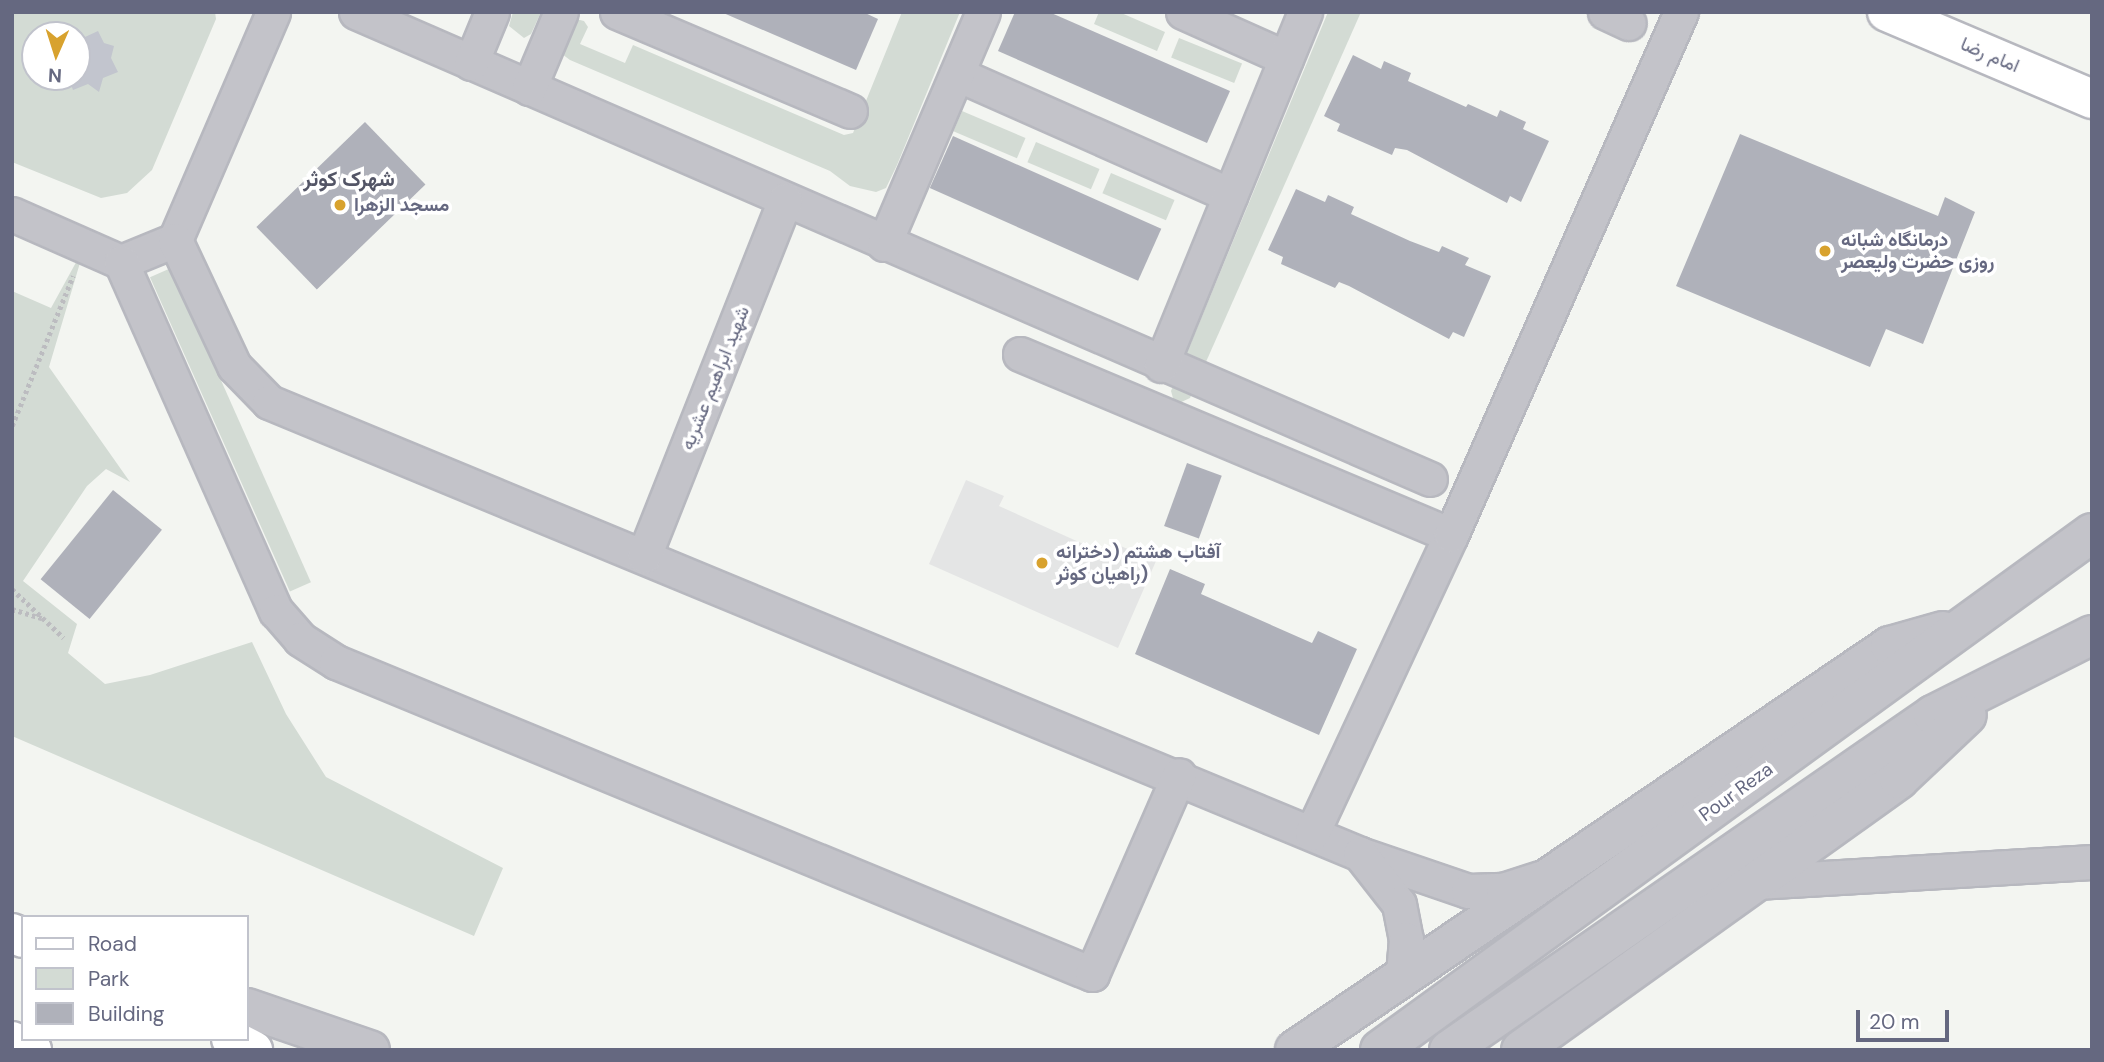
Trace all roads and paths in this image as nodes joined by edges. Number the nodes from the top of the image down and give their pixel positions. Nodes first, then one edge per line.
1 (273, 12) edge
2 (356, 12) edge
3 (492, 12) edge
4 (561, 12) edge
5 (617, 12) edge
6 (983, 12) edge
7 (1183, 12) edge
8 (1305, 12) edge
9 (1681, 12) edge
10 (1888, 12) edge
11 (1286, 58) junction
12 (471, 63) junction
13 (957, 74) junction
14 (529, 88) junction
15 (2092, 99) edge
16 (850, 111) dead end
17 (1230, 195) junction
18 (785, 200) junction
19 (12, 214) edge
20 (176, 240) junction
21 (884, 244) junction
22 (85, 246) junction
23 (121, 262) junction
24 (1020, 354) dead end
25 (1161, 365) junction
26 (12, 426) edge
27 (1430, 479) dead end
28 (1451, 535) junction
29 (2090, 536) edge
30 (644, 556) junction
31 (12, 589) edge
32 (12, 609) edge
33 (43, 618) junction
34 (1968, 624) junction
35 (2092, 635) edge
36 (64, 638) dead end
37 (2008, 677) junction
38 (1179, 775) junction
39 (1312, 833) junction
40 (1360, 854) junction
41 (2092, 862) edge
42 (1555, 874) junction
43 (1756, 881) junction
44 (1402, 977) junction
45 (248, 1007) edge
46 (12, 1041) edge
47 (235, 1041) edge
48 (32, 1050) edge
49 (253, 1050) edge
50 (370, 1050) edge
51 (1295, 1050) edge
52 (1380, 1050) edge
53 (1449, 1050) edge
54 (1521, 1050) edge

1 - 20 street
2 - 12 street
3 - 12 street
4 - 14 street
5 - 16 street
6 - 13 street
7 - 11 street
8 - 11 street
9 - 28 street
10 - 15 main road, امام رضا
11 - 17 street
12 - 14 street
13 - 17 street
13 - 21 street
14 - 18 street
17 - 25 street
18 - 21 street
18 - 30 street, شهید ابراهیم عشریه
19 - 22 street
20 - 23 street
20 - 30 street
21 - 25 street
22 - 23 street
22 - 26 path
23 - 38 street
24 - 28 street
25 - 27 street
28 - 39 street
29 - 34 street, Pour Reza
30 - 38 street
31 - 33 path
32 - 33 path
33 - 36 path
34 - 42 street
34 - 52 street, Pour Reza
35 - 37 street
37 - 43 street
37 - 53 street
38 - 39 street
39 - 40 street
40 - 42 street
40 - 44 street
41 - 43 street
42 - 44 street
43 - 54 street
44 - 51 street
45 - 50 street
46 - 48 main road
47 - 49 main road

